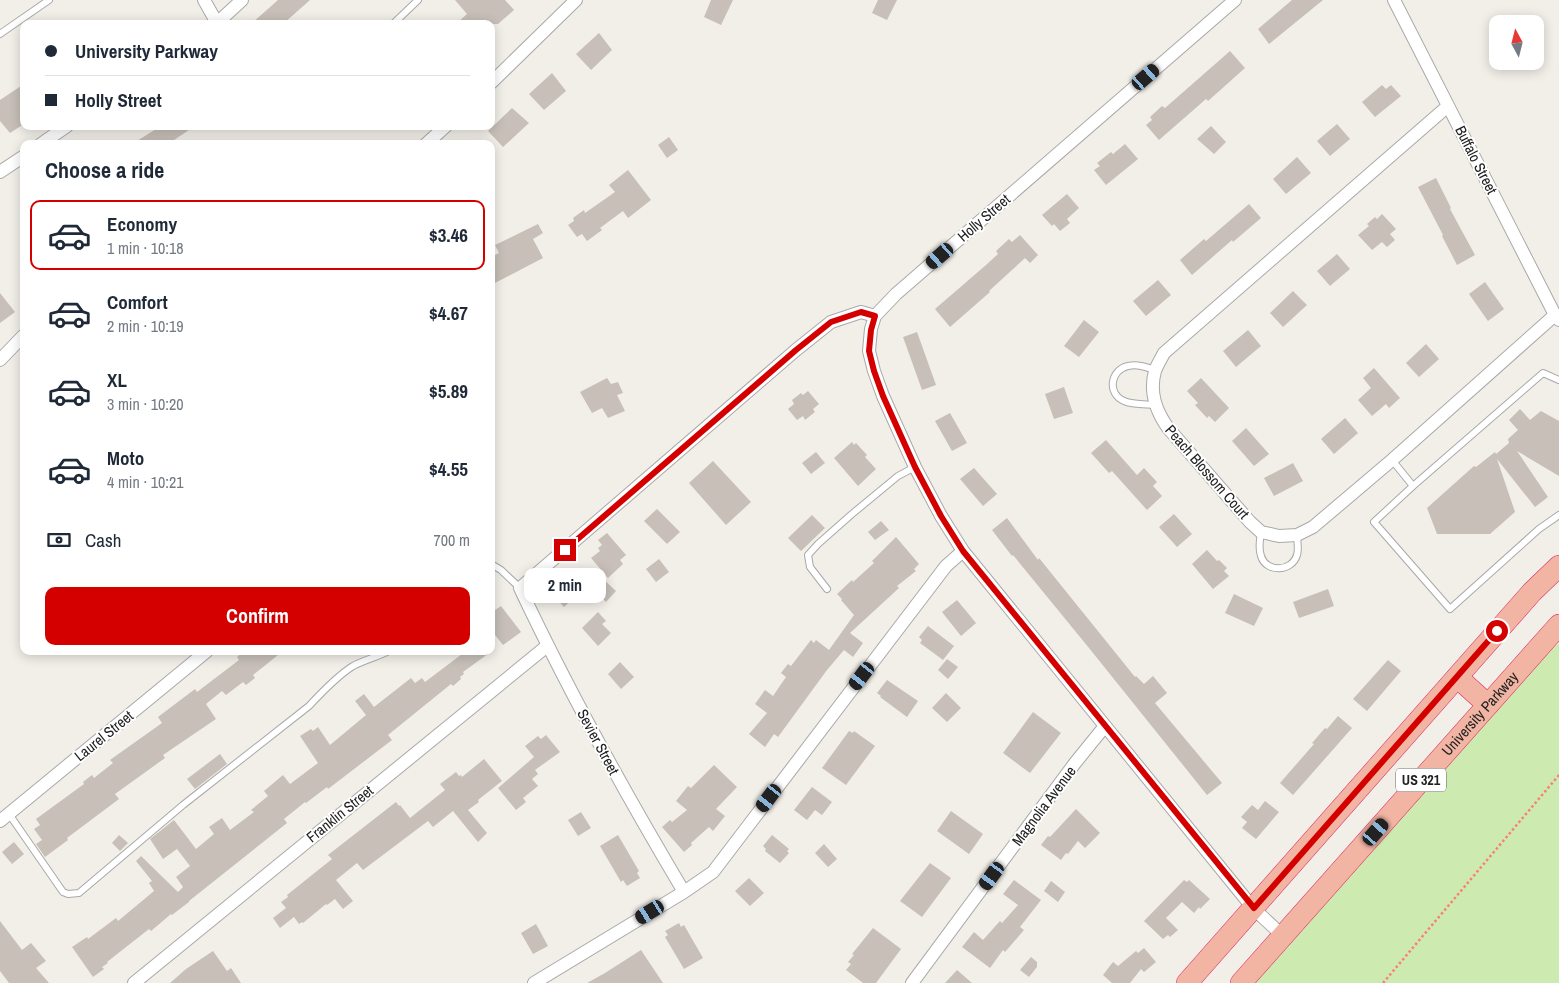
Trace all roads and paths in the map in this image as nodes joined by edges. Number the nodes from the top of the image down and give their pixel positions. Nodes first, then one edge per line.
1 (49, 0) edge
2 (204, 0) edge
3 (242, 0) edge
4 (418, 0) edge
5 (576, 0) edge
6 (1235, 0) edge
7 (1394, 0) edge
8 (20, 20) edge
9 (20, 20) edge
10 (214, 20) edge
11 (219, 20) edge
12 (397, 20) edge
13 (0, 34) edge
14 (495, 78) edge
15 (1448, 106) junction
16 (61, 130) edge
17 (442, 130) edge
18 (48, 140) edge
19 (430, 140) edge
20 (20, 159) edge
21 (0, 172) edge
22 (875, 316) junction
23 (1557, 318) edge
24 (20, 339) edge
25 (0, 360) edge
26 (1155, 370) junction
27 (1559, 380) edge
28 (1156, 405) junction
29 (1392, 460) junction
30 (915, 467) junction
31 (1413, 486) junction
32 (1559, 515) edge
33 (1261, 532) junction
34 (1297, 535) junction
35 (963, 551) junction
36 (495, 566) edge
37 (1559, 566) edge
38 (520, 588) junction
39 (827, 589) dead end
40 (1559, 624) edge
41 (547, 646) junction
42 (203, 655) edge
43 (379, 655) edge
44 (1457, 677) junction
45 (1488, 705) junction
46 (1104, 726) junction
47 (1559, 775) edge
48 (5, 818) edge
49 (684, 892) junction
50 (1254, 908) junction
51 (1283, 936) junction
52 (134, 983) edge
53 (534, 983) edge
54 (912, 983) edge
55 (1187, 983) edge
56 (1241, 983) edge
57 (1383, 983) edge

1 - 8 lane
2 - 10 street
3 - 11 street
4 - 12 lane
5 - 14 street
6 - 22 street, Holly Street
7 - 15 street, Buffalo Street
9 - 13 lane
15 - 23 street, Buffalo Street
15 - 26 street, Peach Blossom Court
16 - 18 street
17 - 19 street
20 - 21 street
22 - 30 street
22 - 38 street
23 - 29 street
24 - 25 street
26 - 28 street, Peach Blossom Court
26 - 28 lane
27 - 31 lane
28 - 33 street, Peach Blossom Court
29 - 31 lane
29 - 34 street
30 - 35 street
30 - 39 lane
31 - 32 lane
33 - 34 street, Peach Blossom Court
33 - 34 lane
35 - 46 street
35 - 49 street
36 - 38 lane
37 - 44 highway, US 321
38 - 41 street, Sevier Street
40 - 45 highway, University Parkway / US 321
41 - 49 street, Sevier Street
41 - 52 street, Franklin Street
42 - 48 street, Laurel Street
43 - 48 lane
44 - 45 highway
44 - 50 highway, US 321
45 - 51 highway, University Parkway / US 321
46 - 50 street
46 - 54 street, Magnolia Avenue
47 - 57 path
49 - 53 street
50 - 51 street
50 - 55 highway, US 321
51 - 56 highway, University Parkway / US 321

